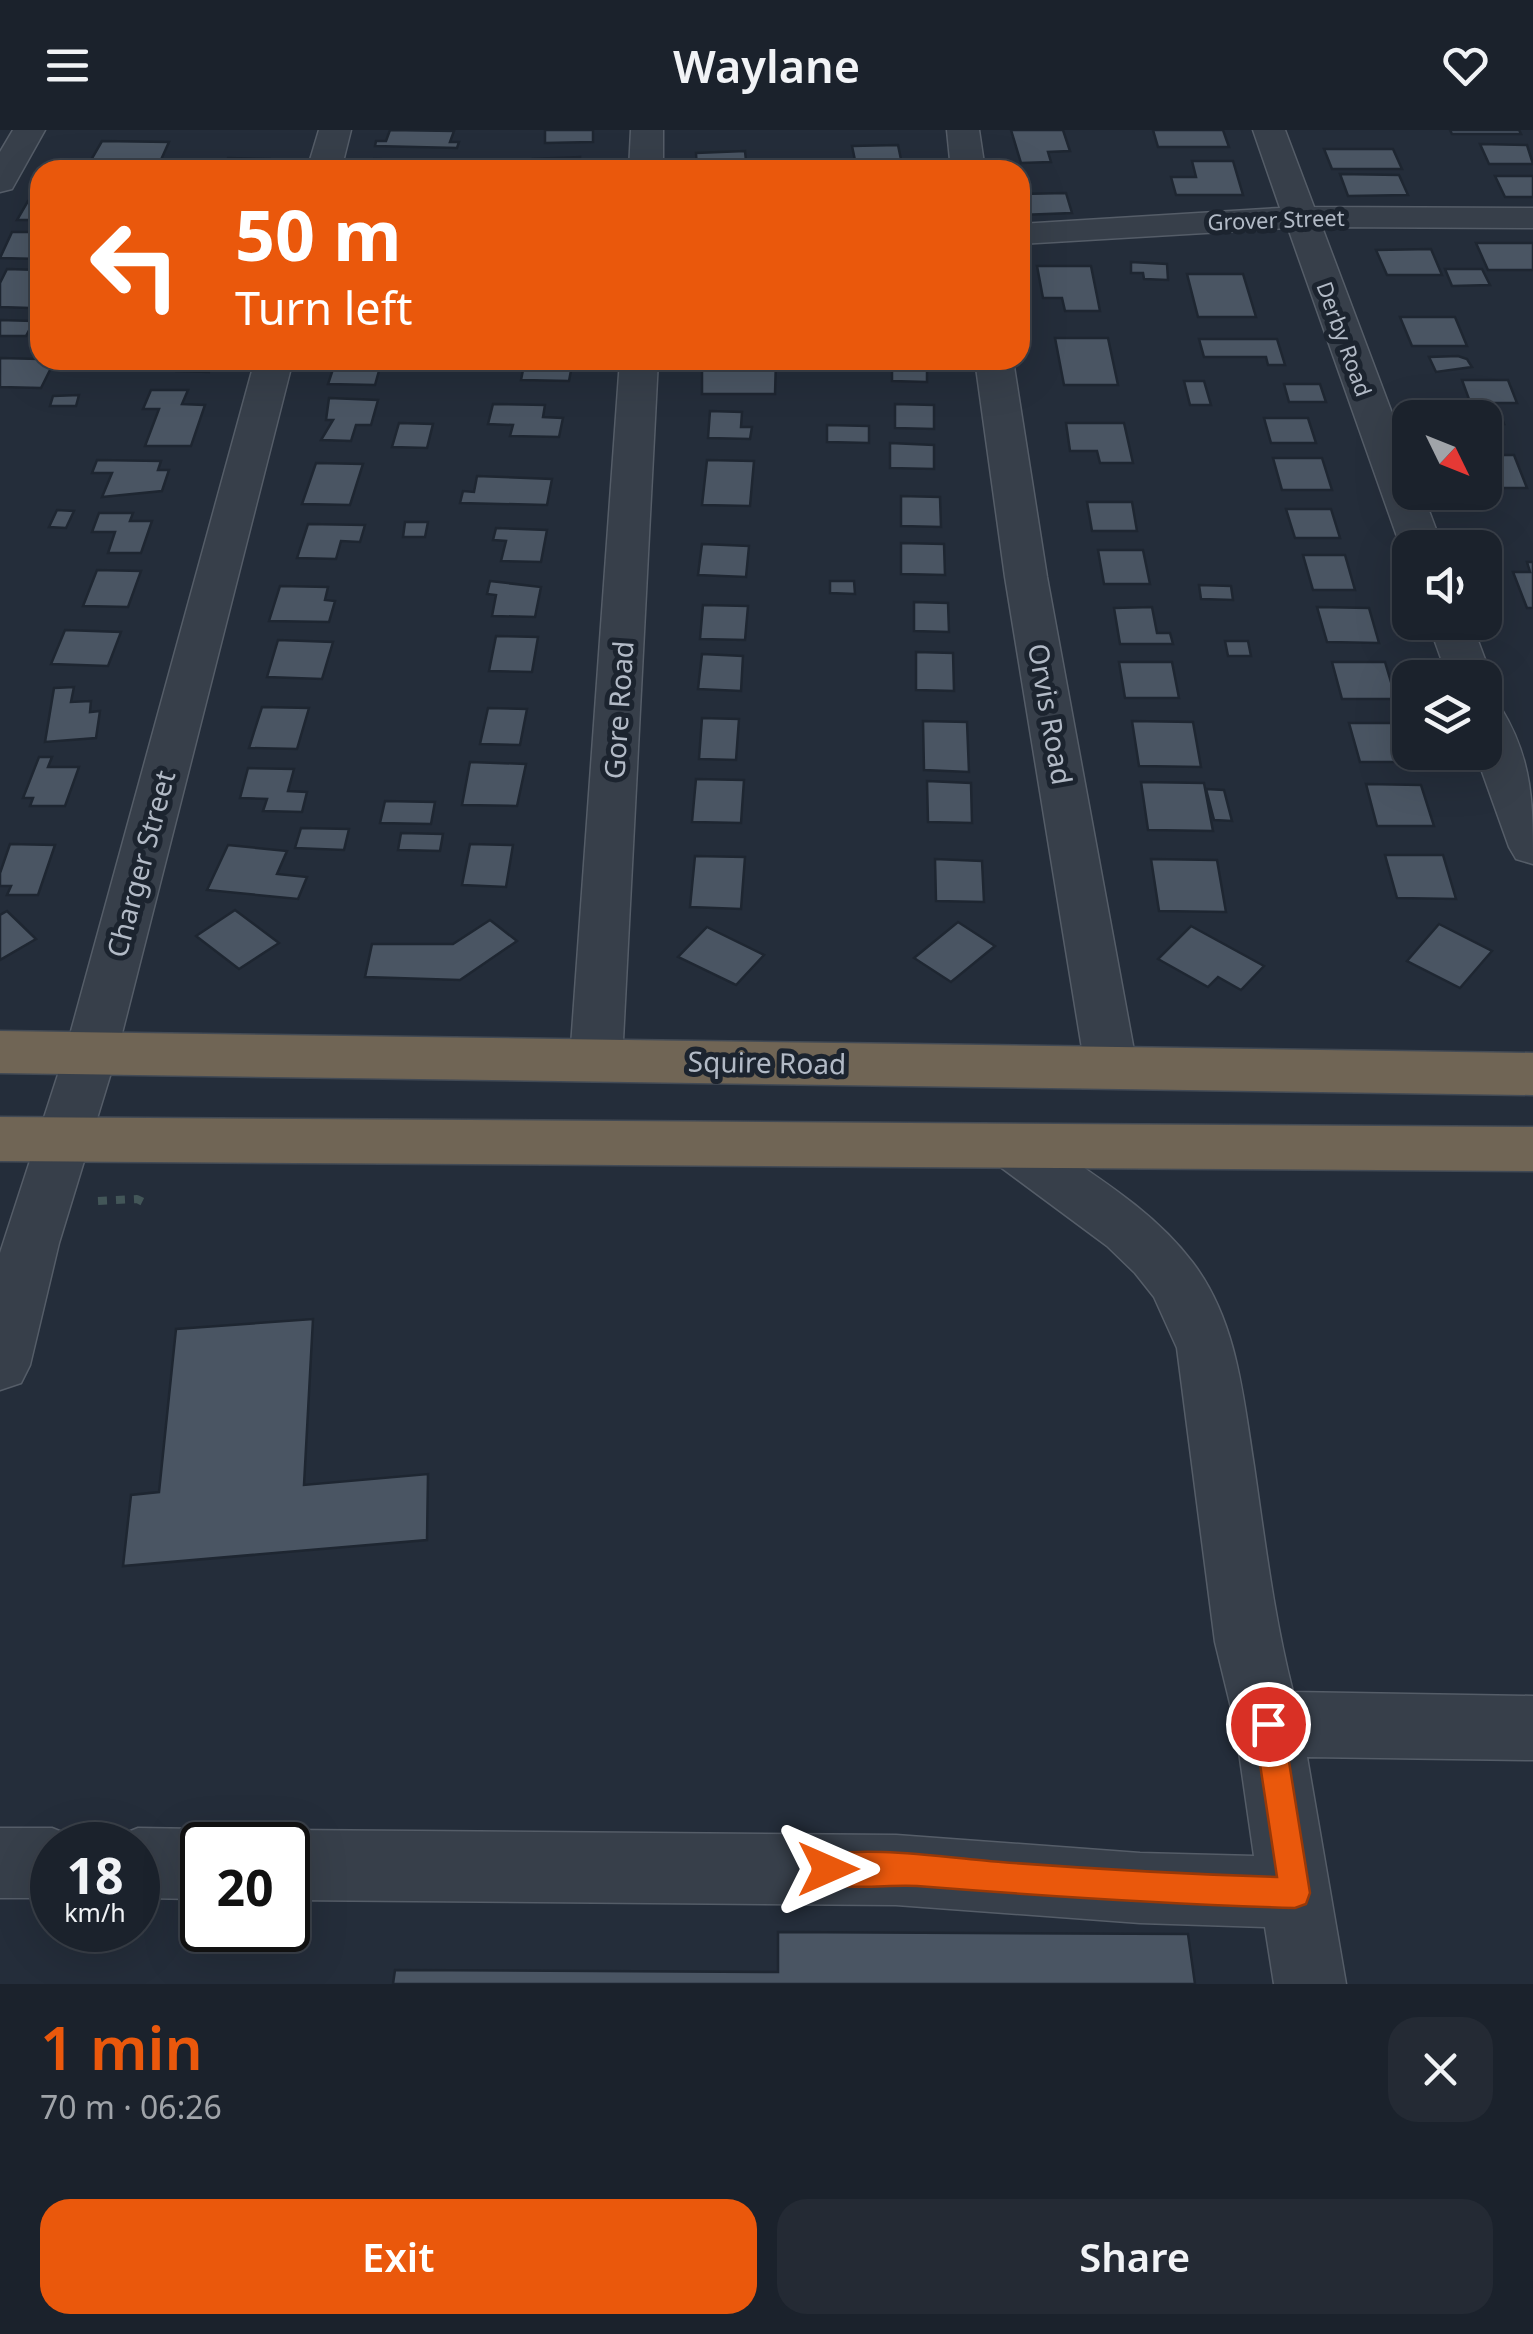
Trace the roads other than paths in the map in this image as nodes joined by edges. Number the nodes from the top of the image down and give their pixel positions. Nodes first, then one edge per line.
1 (29, 130) edge
2 (335, 130) edge
3 (647, 130) edge
4 (964, 130) edge
5 (1269, 130) edge
6 (327, 160) edge
7 (646, 160) edge
8 (967, 160) edge
9 (0, 182) edge
10 (1299, 217) junction
11 (1533, 218) edge
12 (1030, 233) edge
13 (271, 370) edge
14 (638, 370) edge
15 (995, 370) edge
16 (1415, 530) edge
17 (1502, 764) edge
18 (1533, 847) edge
19 (0, 1052) edge
20 (91, 1053) junction
21 (596, 1060) junction
22 (1111, 1068) junction
23 (1533, 1074) edge
24 (0, 1138) edge
25 (62, 1140) junction
26 (1014, 1148) junction
27 (1533, 1149) edge
28 (0, 1365) edge
29 (1268, 1724) junction
30 (1533, 1728) edge
31 (0, 1863) edge
32 (30, 1863) edge
33 (310, 1864) edge
34 (1295, 1893) junction
35 (1310, 1984) edge

1 - 9 street
2 - 6 street
3 - 7 street
4 - 8 street
5 - 10 street, Derby Road
10 - 11 street, Grover Street
10 - 12 street, Grover Street
10 - 16 street, Derby Road
13 - 20 street, Charger Street
14 - 21 street, Gore Road
15 - 22 street, Orvis Road
17 - 18 street
19 - 20 highway, Squire Road
20 - 21 highway, Squire Road
20 - 25 street, Charger Street
21 - 22 highway, Squire Road
22 - 23 highway, Squire Road
24 - 25 highway
25 - 26 highway
25 - 28 street, Charger Street
26 - 27 highway
26 - 29 street
29 - 30 street
29 - 34 street
31 - 32 street
33 - 34 street
34 - 35 street

